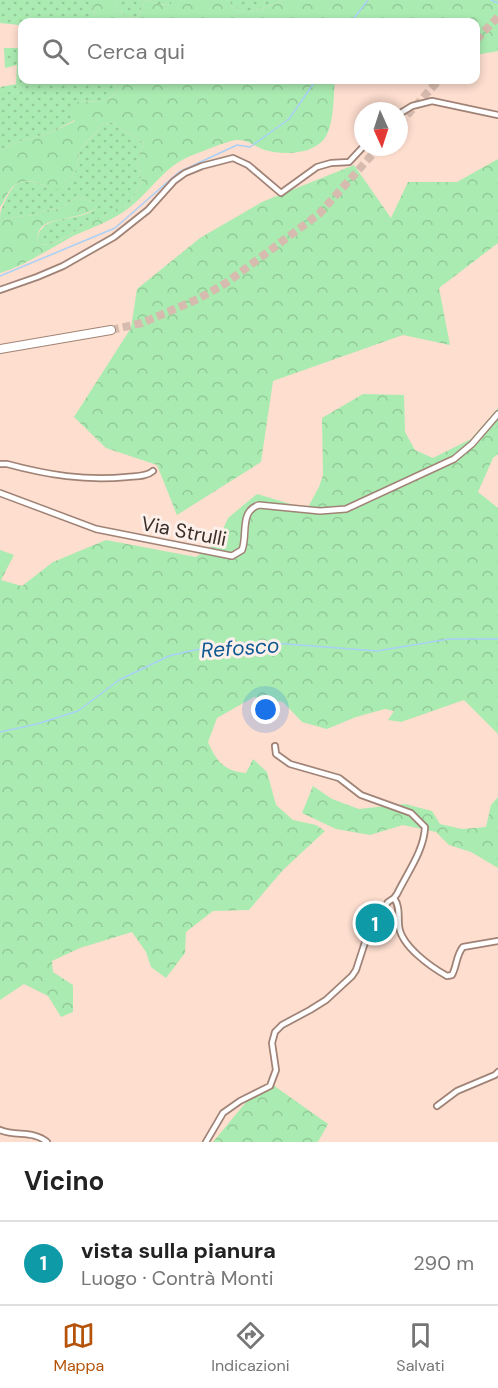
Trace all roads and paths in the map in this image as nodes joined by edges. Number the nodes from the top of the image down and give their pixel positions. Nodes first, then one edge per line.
1 (408, 108) edge
2 (498, 115) edge
3 (355, 156) edge
4 (0, 290) edge
5 (111, 330) tunnel mouth
6 (0, 349) edge
7 (498, 414) edge
8 (0, 464) edge
9 (153, 471) dead end
10 (0, 493) edge
11 (275, 746) dead end
12 (394, 898) junction
13 (498, 941) edge
14 (498, 1072) edge
15 (437, 1106) dead end
16 (0, 1130) edge
17 (47, 1142) edge
18 (206, 1142) edge

1 - 2 street
3 - 4 street
5 - 6 highway
7 - 10 street, Via Strulli
8 - 9 street
11 - 12 street
12 - 13 street
12 - 18 street
14 - 15 street
16 - 17 street

